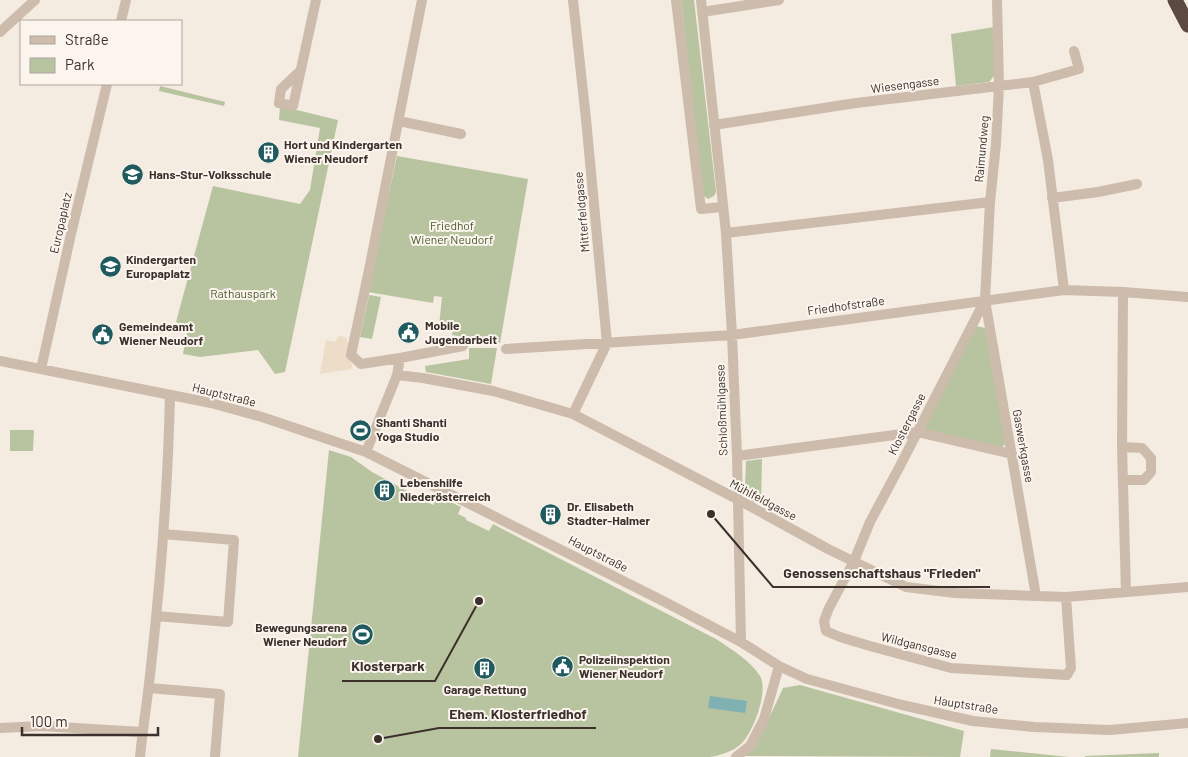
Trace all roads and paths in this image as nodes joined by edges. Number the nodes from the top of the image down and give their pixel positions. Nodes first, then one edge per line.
1 (35, 0) edge
2 (126, 0) edge
3 (316, 0) edge
4 (422, 0) edge
5 (573, 0) edge
6 (676, 0) edge
7 (701, 0) edge
8 (779, 0) edge
9 (997, 0) edge
10 (1175, 0) edge
11 (702, 12) junction
12 (121, 20) edge
13 (1188, 25) edge
14 (0, 32) edge
15 (1074, 51) dead end
16 (301, 70) dead end
17 (1033, 82) junction
18 (107, 85) edge
19 (999, 86) junction
20 (399, 121) junction
21 (714, 125) junction
22 (461, 134) dead end
23 (1134, 173) dead end
24 (1052, 198) junction
25 (990, 202) junction
26 (723, 207) junction
27 (726, 233) junction
28 (1064, 290) junction
29 (1123, 292) junction
30 (1188, 297) edge
31 (985, 300) junction
32 (732, 335) junction
33 (607, 343) junction
34 (463, 346) dead end
35 (506, 349) dead end
36 (400, 358) junction
37 (0, 361) edge
38 (41, 369) junction
39 (397, 375) junction
40 (170, 395) junction
41 (573, 414) junction
42 (917, 432) junction
43 (1122, 447) junction
44 (366, 452) junction
45 (1012, 454) junction
46 (737, 456) junction
47 (1124, 480) junction
48 (737, 499) junction
49 (163, 534) junction
50 (854, 561) junction
51 (1188, 587) edge
52 (1126, 592) junction
53 (1036, 596) junction
54 (1066, 597) junction
55 (156, 616) junction
56 (741, 642) junction
57 (779, 666) junction
58 (149, 688) junction
59 (1188, 722) edge
60 (0, 728) edge
61 (142, 732) junction
62 (140, 757) edge
63 (216, 757) edge
64 (736, 757) edge

1 - 14 street
2 - 12 street
3 - 16 street
4 - 20 street
5 - 33 street, Mitterfeldgasse
6 - 26 street
7 - 11 street, Schloßmühlgasse
8 - 11 street
9 - 19 street, Raimundweg
10 - 13 highway
11 - 21 street, Schloßmühlgasse
15 - 17 street, Wiesengasse
17 - 19 street, Wiesengasse
17 - 24 street
18 - 38 street, Europaplatz
19 - 21 street, Wiesengasse
19 - 25 street, Raimundweg
20 - 22 street
20 - 36 street
21 - 26 street, Schloßmühlgasse
23 - 24 street
24 - 28 street
25 - 27 street
25 - 31 street, Raimundweg
26 - 27 street, Schloßmühlgasse
27 - 32 street, Schloßmühlgasse
28 - 29 street, Friedhofstraße
28 - 31 street, Friedhofstraße
29 - 30 street, Friedhofstraße
29 - 43 street
31 - 32 street, Friedhofstraße
31 - 42 street, Klostergasse
31 - 45 street, Gaswerkgasse
32 - 33 street, Friedhofstraße
32 - 46 street, Schloßmühlgasse
33 - 35 street, Friedhofstraße
33 - 41 street
34 - 36 street
36 - 39 street
37 - 38 street, Hauptstraße
38 - 40 street, Hauptstraße
39 - 41 street, Mühlfeldgasse
39 - 44 street
40 - 44 street, Hauptstraße
40 - 49 street
41 - 48 street, Mühlfeldgasse
42 - 45 street
42 - 46 street
42 - 50 street, Klostergasse
43 - 47 street
43 - 47 street
44 - 56 street, Hauptstraße
45 - 53 street, Gaswerkgasse
46 - 48 street, Schloßmühlgasse
47 - 52 street
48 - 50 street, Mühlfeldgasse
48 - 56 street, Schloßmühlgasse
49 - 55 street
49 - 55 street
50 - 53 street, Mühlfeldgasse
50 - 54 street, Wildgansgasse
51 - 52 street, Mühlfeldgasse
52 - 54 street, Mühlfeldgasse
53 - 54 street, Mühlfeldgasse
55 - 58 street
56 - 57 street, Hauptstraße
57 - 59 street, Hauptstraße
57 - 64 street
58 - 61 street
58 - 63 street
60 - 61 street
61 - 62 street

